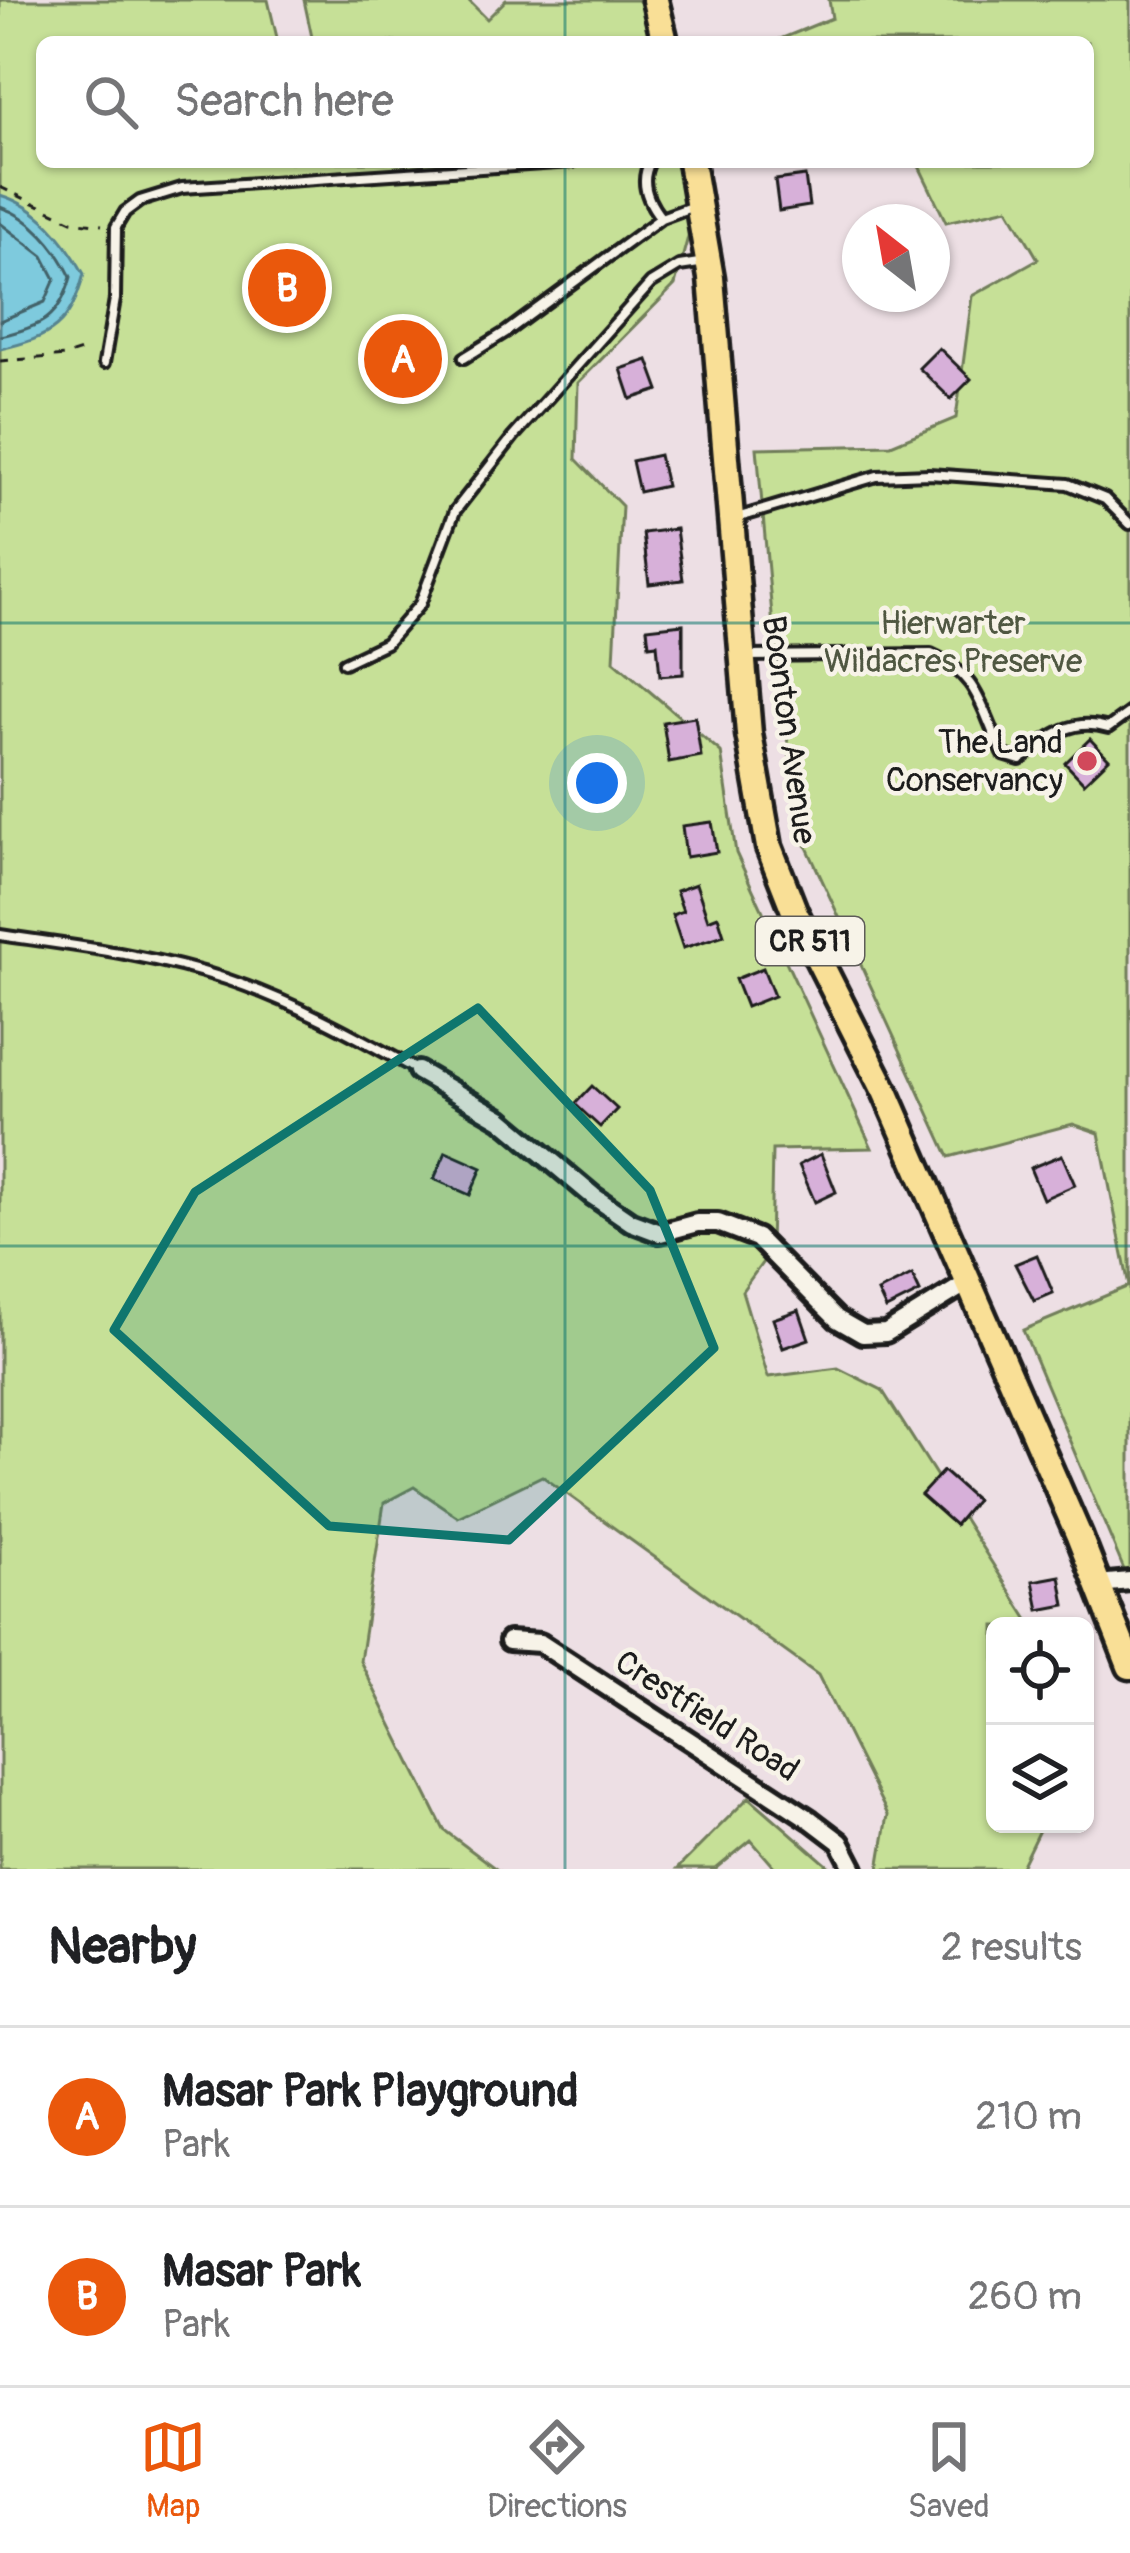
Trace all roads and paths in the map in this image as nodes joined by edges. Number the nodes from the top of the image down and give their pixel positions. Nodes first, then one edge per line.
1 (655, 0) edge
2 (663, 36) edge
3 (482, 168) edge
4 (647, 168) edge
5 (692, 168) edge
6 (0, 187) edge
7 (695, 210) junction
8 (662, 218) junction
9 (116, 226) junction
10 (707, 261) junction
11 (84, 350) dead end
12 (464, 358) dead end
13 (0, 361) edge
14 (104, 364) dead end
15 (731, 520) junction
16 (1130, 524) edge
17 (742, 656) junction
18 (344, 663) dead end
19 (1130, 712) edge
20 (0, 934) edge
21 (418, 1071) joint
22 (968, 1283) junction
23 (1130, 1581) edge
24 (1098, 1585) junction
25 (509, 1641) dead end
26 (1130, 1666) edge
27 (854, 1869) edge

1 - 2 main road
3 - 9 lane
4 - 8 lane
5 - 7 main road, Boonton Avenue / CR 511
6 - 9 path
7 - 8 lane
7 - 10 main road, Boonton Avenue / CR 511
8 - 12 lane
9 - 14 lane
10 - 15 main road, Boonton Avenue / CR 511
10 - 18 lane
11 - 13 path
15 - 16 lane
15 - 17 main road, Boonton Avenue / CR 511
17 - 19 lane
17 - 22 main road, Boonton Avenue / CR 511
20 - 21 lane
21 - 22 street
22 - 24 main road, Boonton Avenue / CR 511
23 - 24 street
24 - 26 main road, Boonton Avenue / CR 511
25 - 27 street, Crestfield Road

